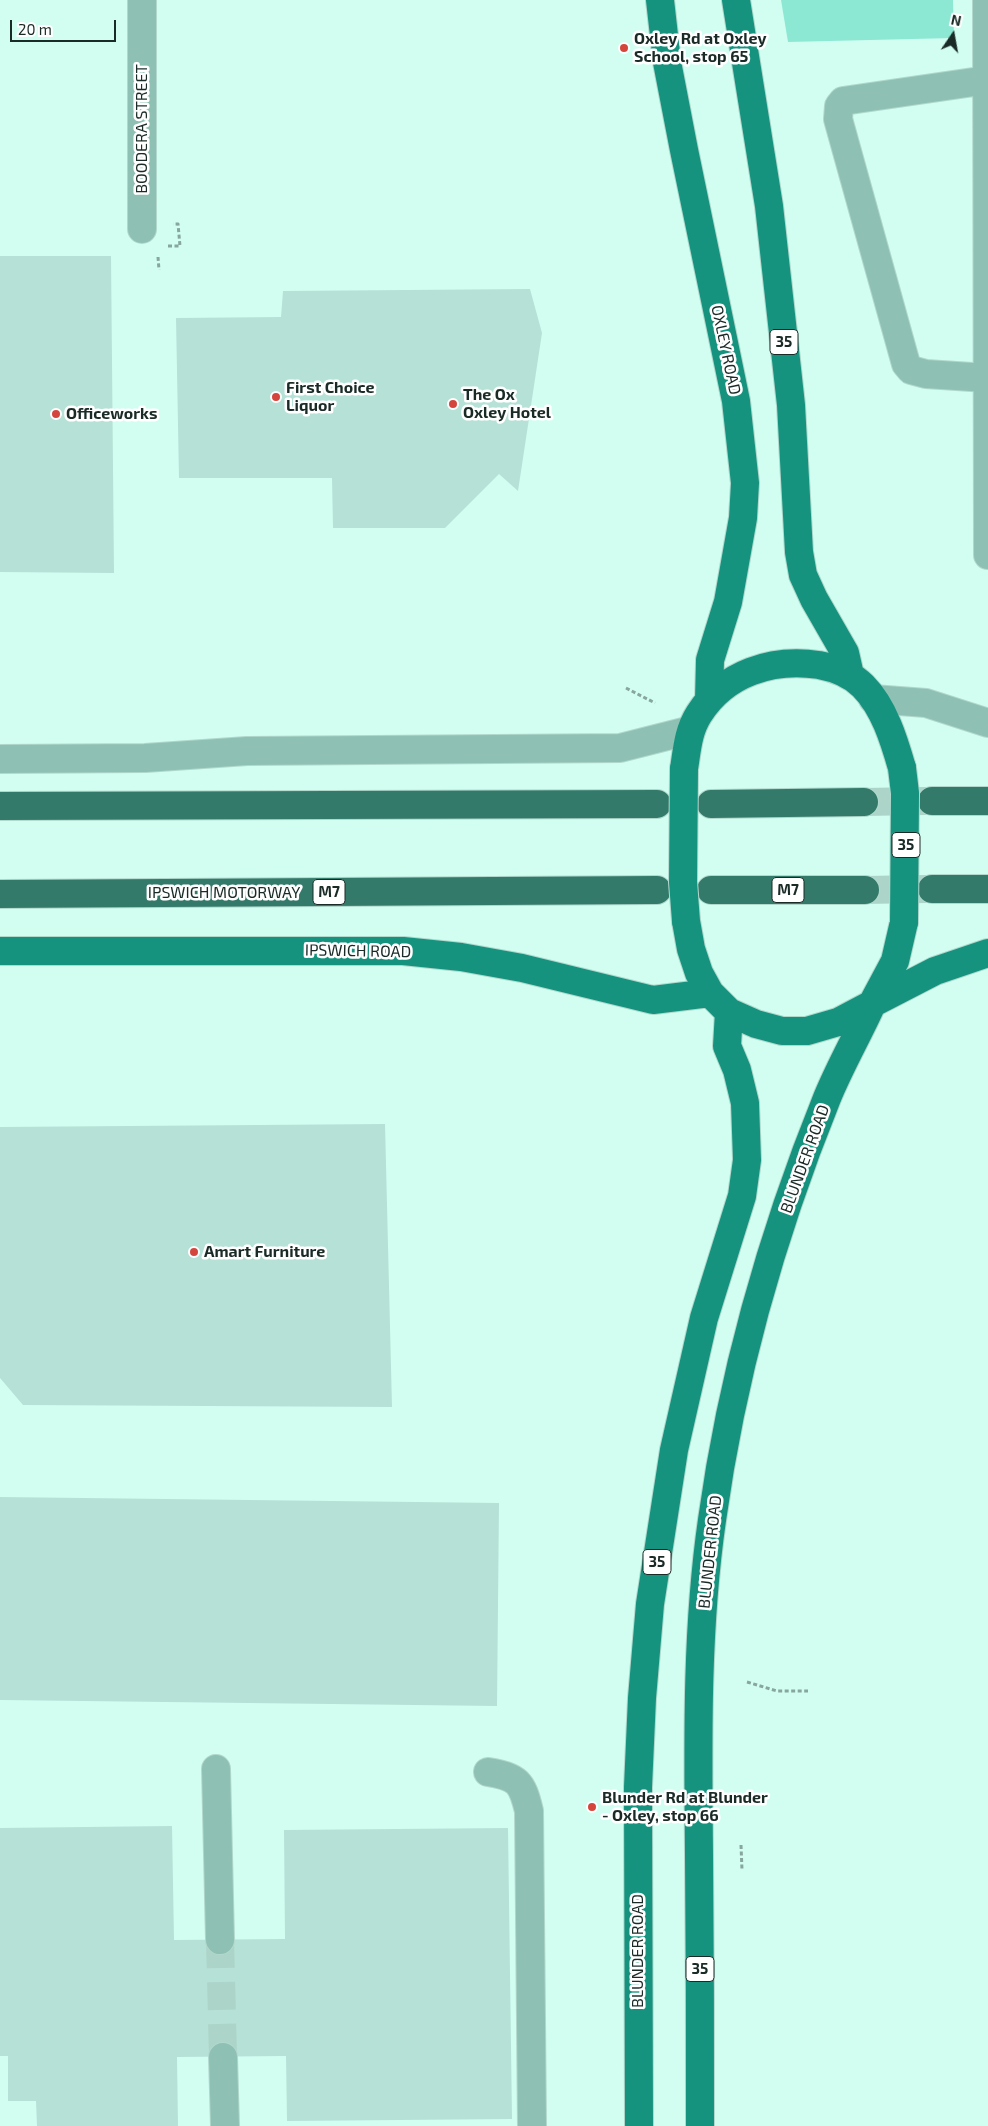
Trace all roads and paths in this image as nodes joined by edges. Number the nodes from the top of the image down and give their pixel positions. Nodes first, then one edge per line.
1 (142, 0) edge
2 (660, 0) edge
3 (736, 0) edge
4 (987, 0) edge
5 (987, 80) edge
6 (142, 229) dead end
7 (988, 340) edge
8 (987, 378) edge
9 (988, 555) edge
10 (850, 675) junction
11 (626, 688) dead end
12 (873, 699) junction
13 (709, 700) junction
14 (655, 703) dead end
15 (988, 723) edge
16 (691, 730) junction
17 (0, 759) edge
18 (932, 801) tunnel mouth
19 (988, 801) edge
20 (864, 802) tunnel mouth
21 (656, 804) dead end
22 (711, 804) dead end
23 (0, 806) edge
24 (932, 889) tunnel mouth
25 (988, 889) edge
26 (658, 890) dead end
27 (711, 890) dead end
28 (864, 890) tunnel mouth
29 (0, 894) edge
30 (0, 951) edge
31 (988, 953) edge
32 (710, 993) junction
33 (874, 1003) junction
34 (729, 1012) junction
35 (747, 1682) dead end
36 (808, 1691) dead end
37 (216, 1769) dead end
38 (488, 1772) dead end
39 (741, 1845) dead end
40 (742, 1870) dead end
41 (220, 1940) tunnel mouth
42 (223, 2057) tunnel mouth
43 (225, 2126) edge
44 (532, 2126) edge
45 (639, 2126) edge
46 (700, 2126) edge

1 - 6 street, BOODERA STREET
2 - 13 main road, OXLEY ROAD
3 - 10 main road, 35
4 - 5 street
5 - 7 street
5 - 8 street
7 - 8 street
8 - 9 street
10 - 12 main road, 35
10 - 13 main road
11 - 14 path
12 - 15 street
12 - 33 main road, 35, bridge
13 - 16 main road
16 - 17 street
16 - 32 main road, bridge
18 - 19 highway
20 - 22 highway
21 - 23 highway
24 - 25 highway
26 - 29 highway, IPSWICH MOTORWAY / M7
27 - 28 highway, M7
30 - 32 main road, IPSWICH ROAD
31 - 33 main road
32 - 34 main road
33 - 34 main road
33 - 46 main road, BLUNDER ROAD / 35
34 - 45 main road, BLUNDER ROAD / 35
35 - 36 path
37 - 41 street
38 - 44 street
39 - 40 path
42 - 43 street

